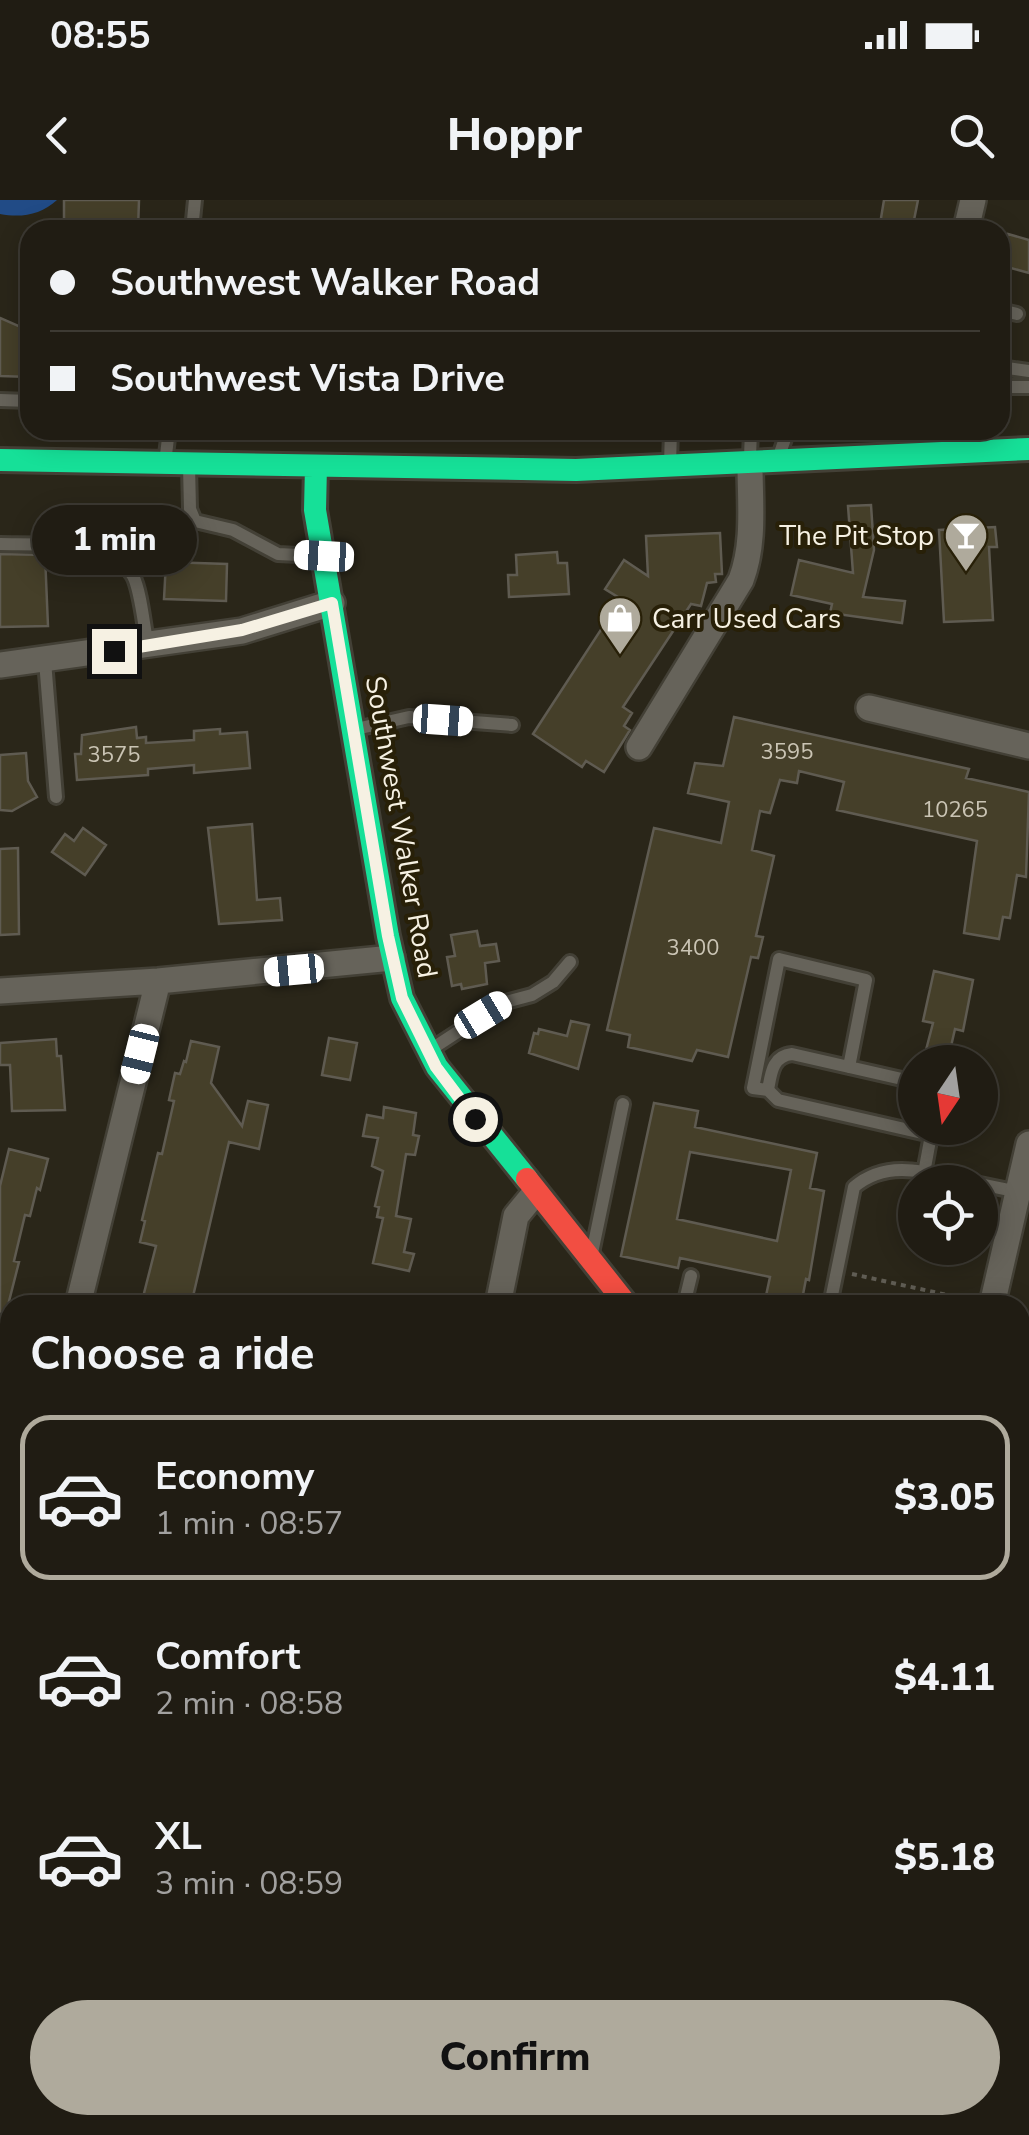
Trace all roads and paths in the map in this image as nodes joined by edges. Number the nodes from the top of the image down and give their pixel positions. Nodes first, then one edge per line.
1 (1010, 312) edge
2 (1016, 314) dead end
3 (171, 440) edge
4 (670, 440) edge
5 (751, 440) edge
6 (785, 440) edge
7 (928, 442) edge
8 (1029, 449) edge
9 (0, 460) edge
10 (778, 462) junction
11 (750, 464) junction
12 (177, 465) junction
13 (316, 466) junction
14 (670, 467) junction
15 (0, 544) edge
16 (324, 556) junction
17 (332, 603) junction
18 (148, 646) junction
19 (44, 662) junction
20 (0, 666) edge
21 (868, 708) dead end
22 (512, 724) dead end
23 (354, 730) junction
24 (1029, 746) edge
25 (640, 747) dead end
26 (56, 796) dead end
27 (392, 958) junction
28 (570, 962) dead end
29 (158, 982) junction
30 (0, 992) edge
31 (428, 1051) junction
32 (849, 1067) junction
33 (898, 1078) edge
34 (768, 1090) junction
35 (622, 1104) dead end
36 (898, 1127) edge
37 (1029, 1144) edge
38 (898, 1171) edge
39 (998, 1188) edge
40 (1018, 1192) junction
41 (535, 1193) junction
42 (590, 1260) junction
43 (838, 1271) junction
44 (690, 1276) dead end
45 (80, 1295) edge
46 (500, 1295) edge
47 (619, 1295) edge
48 (686, 1295) edge
49 (832, 1295) edge
50 (947, 1295) edge
51 (994, 1295) edge

1 - 2 lane
3 - 12 lane
4 - 14 lane
5 - 11 lane
6 - 10 lane
7 - 8 main road
7 - 10 main road
9 - 12 main road
10 - 11 main road
11 - 14 main road
11 - 25 street
12 - 13 main road
12 - 16 lane
13 - 14 main road
13 - 16 main road, Southwest Walker Road
15 - 18 lane
16 - 17 main road, Southwest Walker Road
17 - 18 street
17 - 23 main road, Southwest Walker Road
18 - 19 street
19 - 20 street
19 - 26 lane
21 - 24 street
22 - 23 lane
23 - 27 main road, Southwest Walker Road
27 - 29 street
27 - 31 main road, Southwest Walker Road
28 - 31 lane
29 - 30 street
29 - 45 street
31 - 41 main road, Southwest Walker Road
32 - 33 lane
32 - 34 lane
32 - 34 lane
34 - 36 lane
35 - 42 lane
37 - 40 street
38 - 43 lane
39 - 40 lane
40 - 51 street
41 - 42 main road, Southwest Walker Road
41 - 46 street
42 - 47 main road, Southwest Walker Road
43 - 49 lane
43 - 50 path
44 - 48 lane

